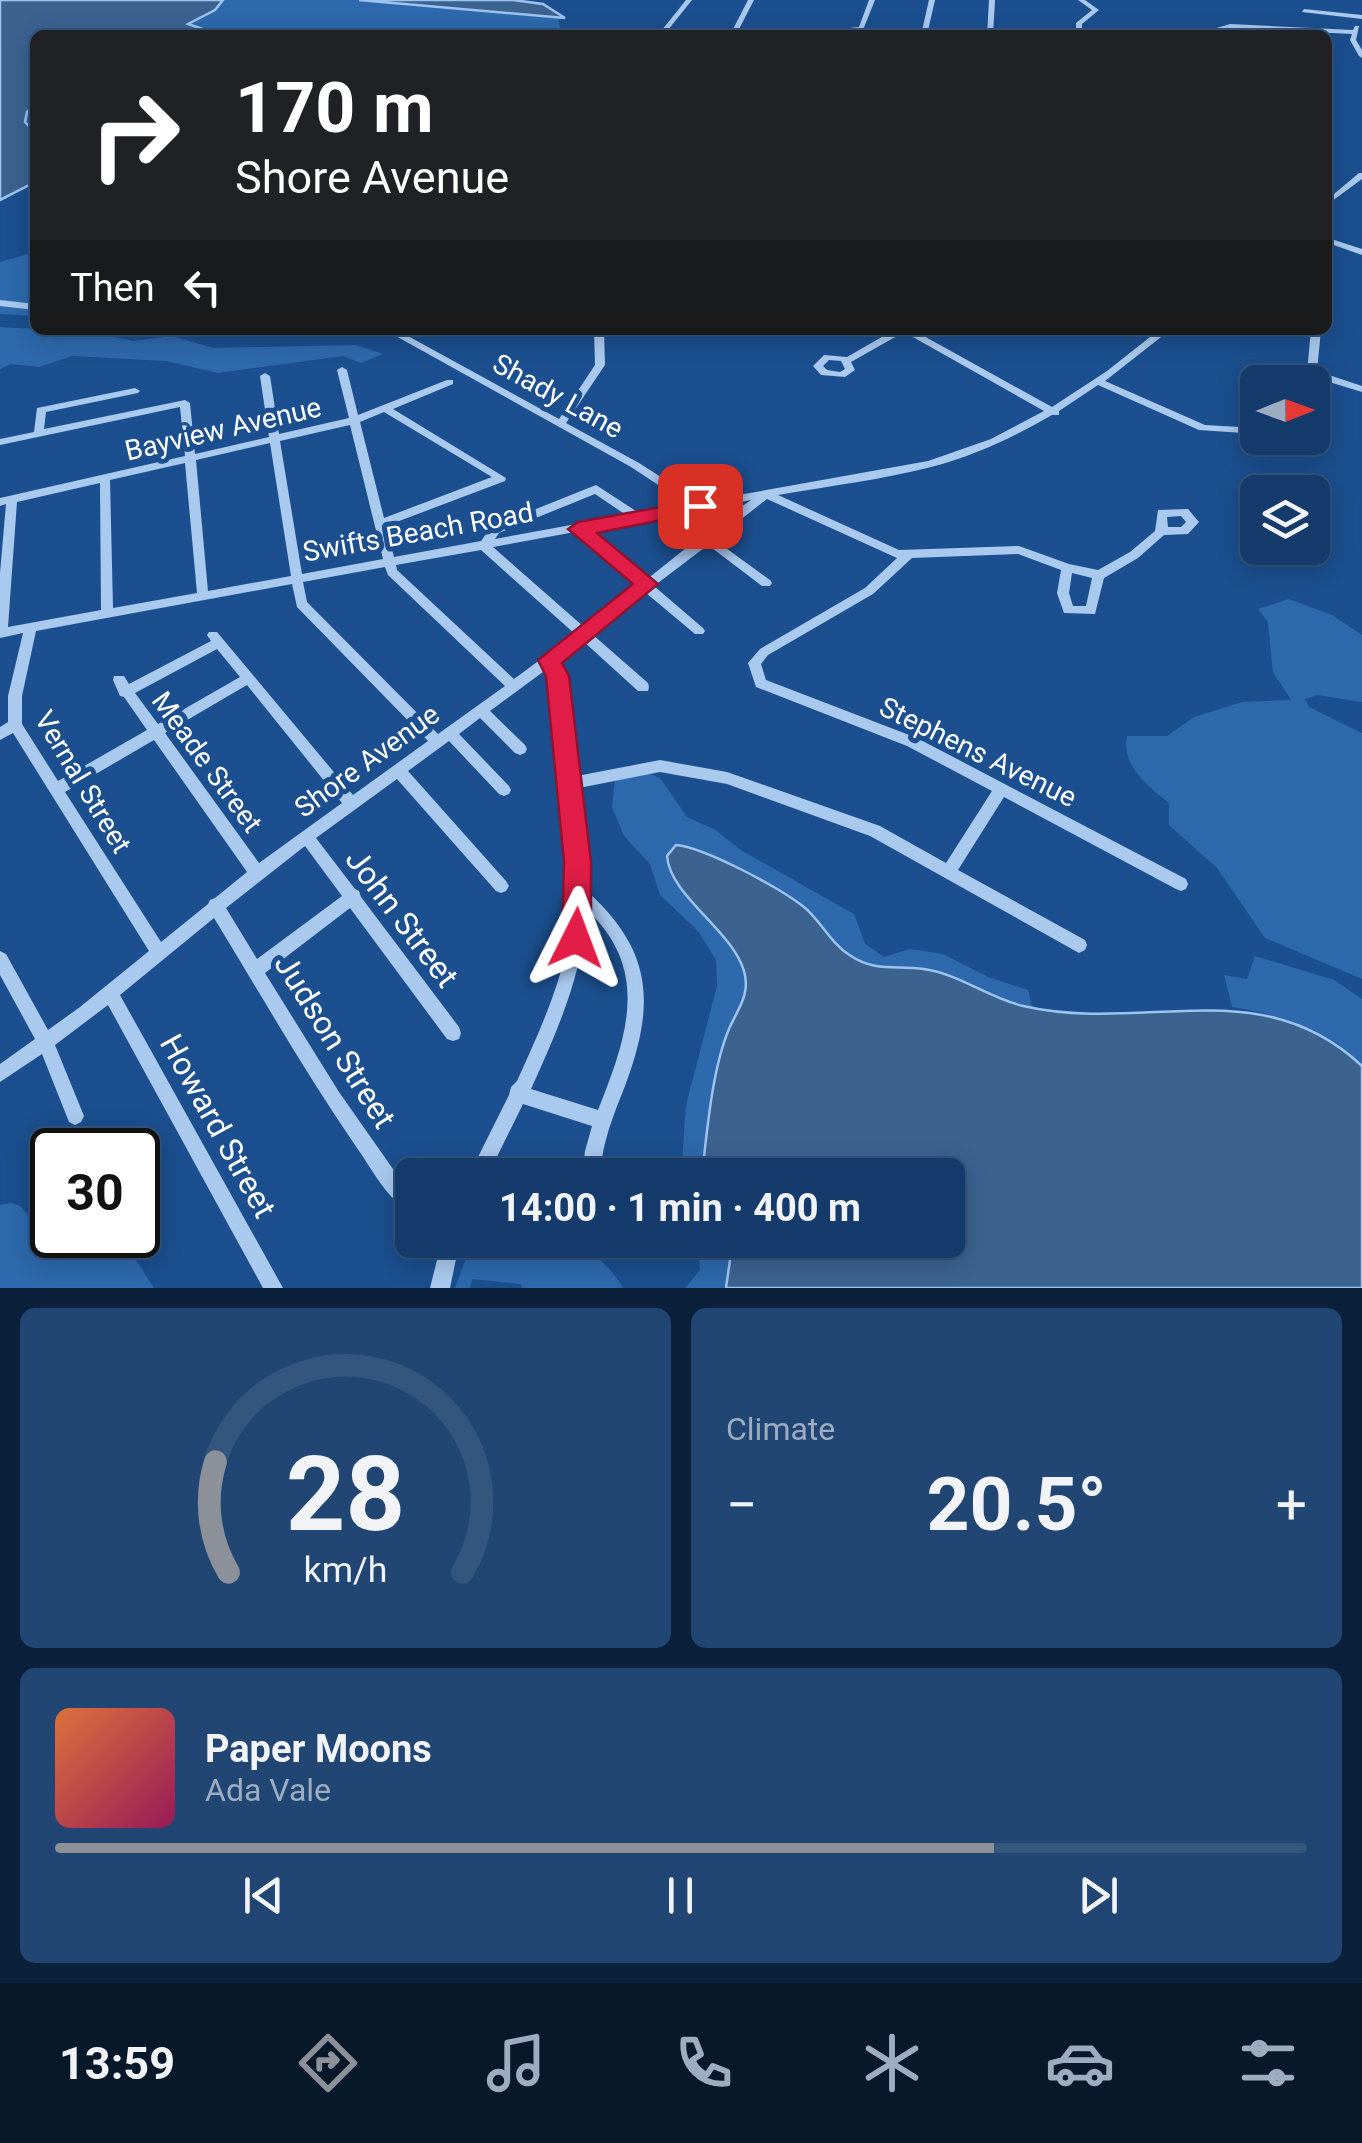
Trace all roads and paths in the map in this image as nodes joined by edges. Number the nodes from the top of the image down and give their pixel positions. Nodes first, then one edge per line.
1 (689, 0) edge
2 (751, 0) edge
3 (872, 0) edge
4 (932, 0) edge
5 (992, 0) edge
6 (1081, 0) edge
7 (1304, 10) dead end
8 (1362, 20) edge
9 (812, 28) edge
10 (665, 30) edge
11 (736, 30) edge
12 (925, 30) edge
13 (990, 30) edge
14 (1080, 30) edge
15 (1215, 30) edge
16 (1312, 30) edge
17 (1332, 31) edge
18 (1353, 32) junction
19 (1362, 56) edge
20 (1362, 175) edge
21 (1332, 184) edge
22 (1344, 188) junction
23 (1332, 198) edge
24 (1332, 241) edge
25 (1362, 252) edge
26 (0, 303) edge
27 (30, 306) edge
28 (399, 335) edge
29 (599, 335) edge
30 (895, 335) edge
31 (913, 335) edge
32 (1160, 335) edge
33 (1316, 335) edge
34 (846, 361) dead end
35 (1313, 365) edge
36 (342, 370) dead end
37 (265, 376) dead end
38 (450, 382) dead end
39 (1099, 382) junction
40 (1330, 382) edge
41 (1362, 389) edge
42 (136, 391) dead end
43 (386, 408) junction
44 (1055, 414) junction
45 (356, 420) junction
46 (560, 424) junction
47 (1240, 430) edge
48 (40, 434) junction
49 (274, 440) junction
50 (0, 442) edge
51 (191, 460) junction
52 (104, 479) junction
53 (810, 486) junction
54 (766, 494) junction
55 (6, 500) edge
56 (700, 506) junction
57 (815, 516) junction
58 (638, 518) junction
59 (384, 523) junction
60 (578, 529) junction
61 (1162, 531) dead end
62 (710, 535) junction
63 (484, 546) junction
64 (908, 554) junction
65 (392, 562) junction
66 (1067, 568) junction
67 (1099, 575) junction
68 (299, 580) junction
69 (766, 583) dead end
70 (648, 584) junction
71 (203, 596) junction
72 (107, 614) junction
73 (31, 627) junction
74 (699, 631) dead end
75 (0, 633) edge
76 (584, 634) junction
77 (550, 660) junction
78 (247, 679) junction
79 (18, 682) junction
80 (0, 684) edge
81 (513, 686) junction
82 (642, 687) dead end
83 (480, 710) junction
84 (15, 725) junction
85 (155, 731) junction
86 (0, 734) edge
87 (443, 737) junction
88 (520, 748) dead end
89 (398, 770) junction
90 (568, 784) junction
91 (1002, 788) junction
92 (56, 790) junction
93 (504, 790) dead end
94 (350, 804) junction
95 (306, 836) junction
96 (950, 870) junction
97 (257, 873) junction
98 (1180, 884) dead end
99 (501, 886) dead end
100 (579, 893) junction
101 (354, 896) junction
102 (215, 905) junction
103 (1079, 945) dead end
104 (157, 950) junction
105 (0, 959) edge
106 (256, 970) junction
107 (110, 993) junction
108 (454, 1033) dead end
109 (46, 1042) junction
110 (0, 1074) edge
111 (517, 1093) junction
112 (76, 1116) dead end
113 (600, 1120) junction
114 (486, 1158) edge
115 (594, 1158) edge
116 (395, 1181) edge
117 (447, 1258) edge
118 (273, 1288) edge
119 (440, 1288) edge

1 - 10 street
2 - 11 street
3 - 9 street
4 - 12 street
5 - 13 street
6 - 14 street
7 - 8 street
8 - 18 street
15 - 16 street
17 - 18 street
18 - 19 street
20 - 22 street
21 - 22 street
22 - 23 street
24 - 25 street
26 - 27 street
28 - 46 street, Shady Lane
29 - 46 street
30 - 34 street
31 - 44 street
32 - 39 street, Swifts Beach Road
33 - 35 street
36 - 45 street
37 - 49 street
38 - 43 street, Bayview Avenue
39 - 44 street, Swifts Beach Road
39 - 47 street
40 - 41 street
42 - 48 street
43 - 45 street, Bayview Avenue
43 - 59 street
44 - 53 street, Swifts Beach Road
45 - 49 street, Bayview Avenue
45 - 59 street
46 - 56 street, Shady Lane
48 - 50 street
48 - 51 street
49 - 51 street, Bayview Avenue
49 - 68 street
51 - 52 street, Bayview Avenue
51 - 71 street
52 - 55 street, Bayview Avenue
52 - 72 street
53 - 54 street, Swifts Beach Road
53 - 57 street
54 - 56 street, Swifts Beach Road
54 - 57 street
54 - 62 street, Shore Avenue
55 - 75 street
56 - 58 street, Swifts Beach Road
57 - 64 street
58 - 60 street, Swifts Beach Road
58 - 63 street
59 - 65 street
60 - 63 street, Swifts Beach Road
60 - 70 street
61 - 67 street
62 - 69 street
62 - 70 street, Shore Avenue
63 - 65 street, Swifts Beach Road
63 - 76 street
64 - 66 street
64 - 91 street, Stephens Avenue
65 - 68 street, Swifts Beach Road
65 - 81 street
66 - 67 street
66 - 67 street
68 - 71 street, Swifts Beach Road
68 - 87 street
70 - 74 street
70 - 76 street, Shore Avenue
71 - 72 street, Swifts Beach Road
72 - 73 street, Swifts Beach Road
73 - 75 street, Swifts Beach Road
73 - 79 street, Vernal Street
76 - 77 street, Shore Avenue
76 - 82 street
77 - 81 street, Shore Avenue
77 - 90 street
78 - 85 street
78 - 85 street, Meade Street
78 - 94 street
79 - 80 street
79 - 84 street, Vernal Street
81 - 83 street, Shore Avenue
83 - 87 street, Shore Avenue
83 - 88 street
84 - 86 street
84 - 92 street, Vernal Street
85 - 92 street
85 - 97 street, Meade Street
87 - 89 street, Shore Avenue
87 - 93 street
89 - 94 street, Shore Avenue
89 - 99 street
90 - 96 street
90 - 100 street
91 - 96 street
91 - 98 street, Stephens Avenue
92 - 104 street, Vernal Street
94 - 95 street, Shore Avenue
95 - 97 street, Shore Avenue
95 - 101 street, John Street
96 - 103 street
97 - 102 street, Shore Avenue
100 - 111 street
100 - 113 street
101 - 106 street
101 - 108 street, John Street
102 - 104 street, Shore Avenue
102 - 106 street, Judson Street
104 - 107 street, Shore Avenue
105 - 109 street
106 - 116 street, Judson Street
107 - 109 street, Shore Avenue
107 - 118 street, Howard Street
109 - 110 street, Shore Avenue
109 - 112 street
111 - 113 street
111 - 114 street
113 - 115 street
117 - 119 street

